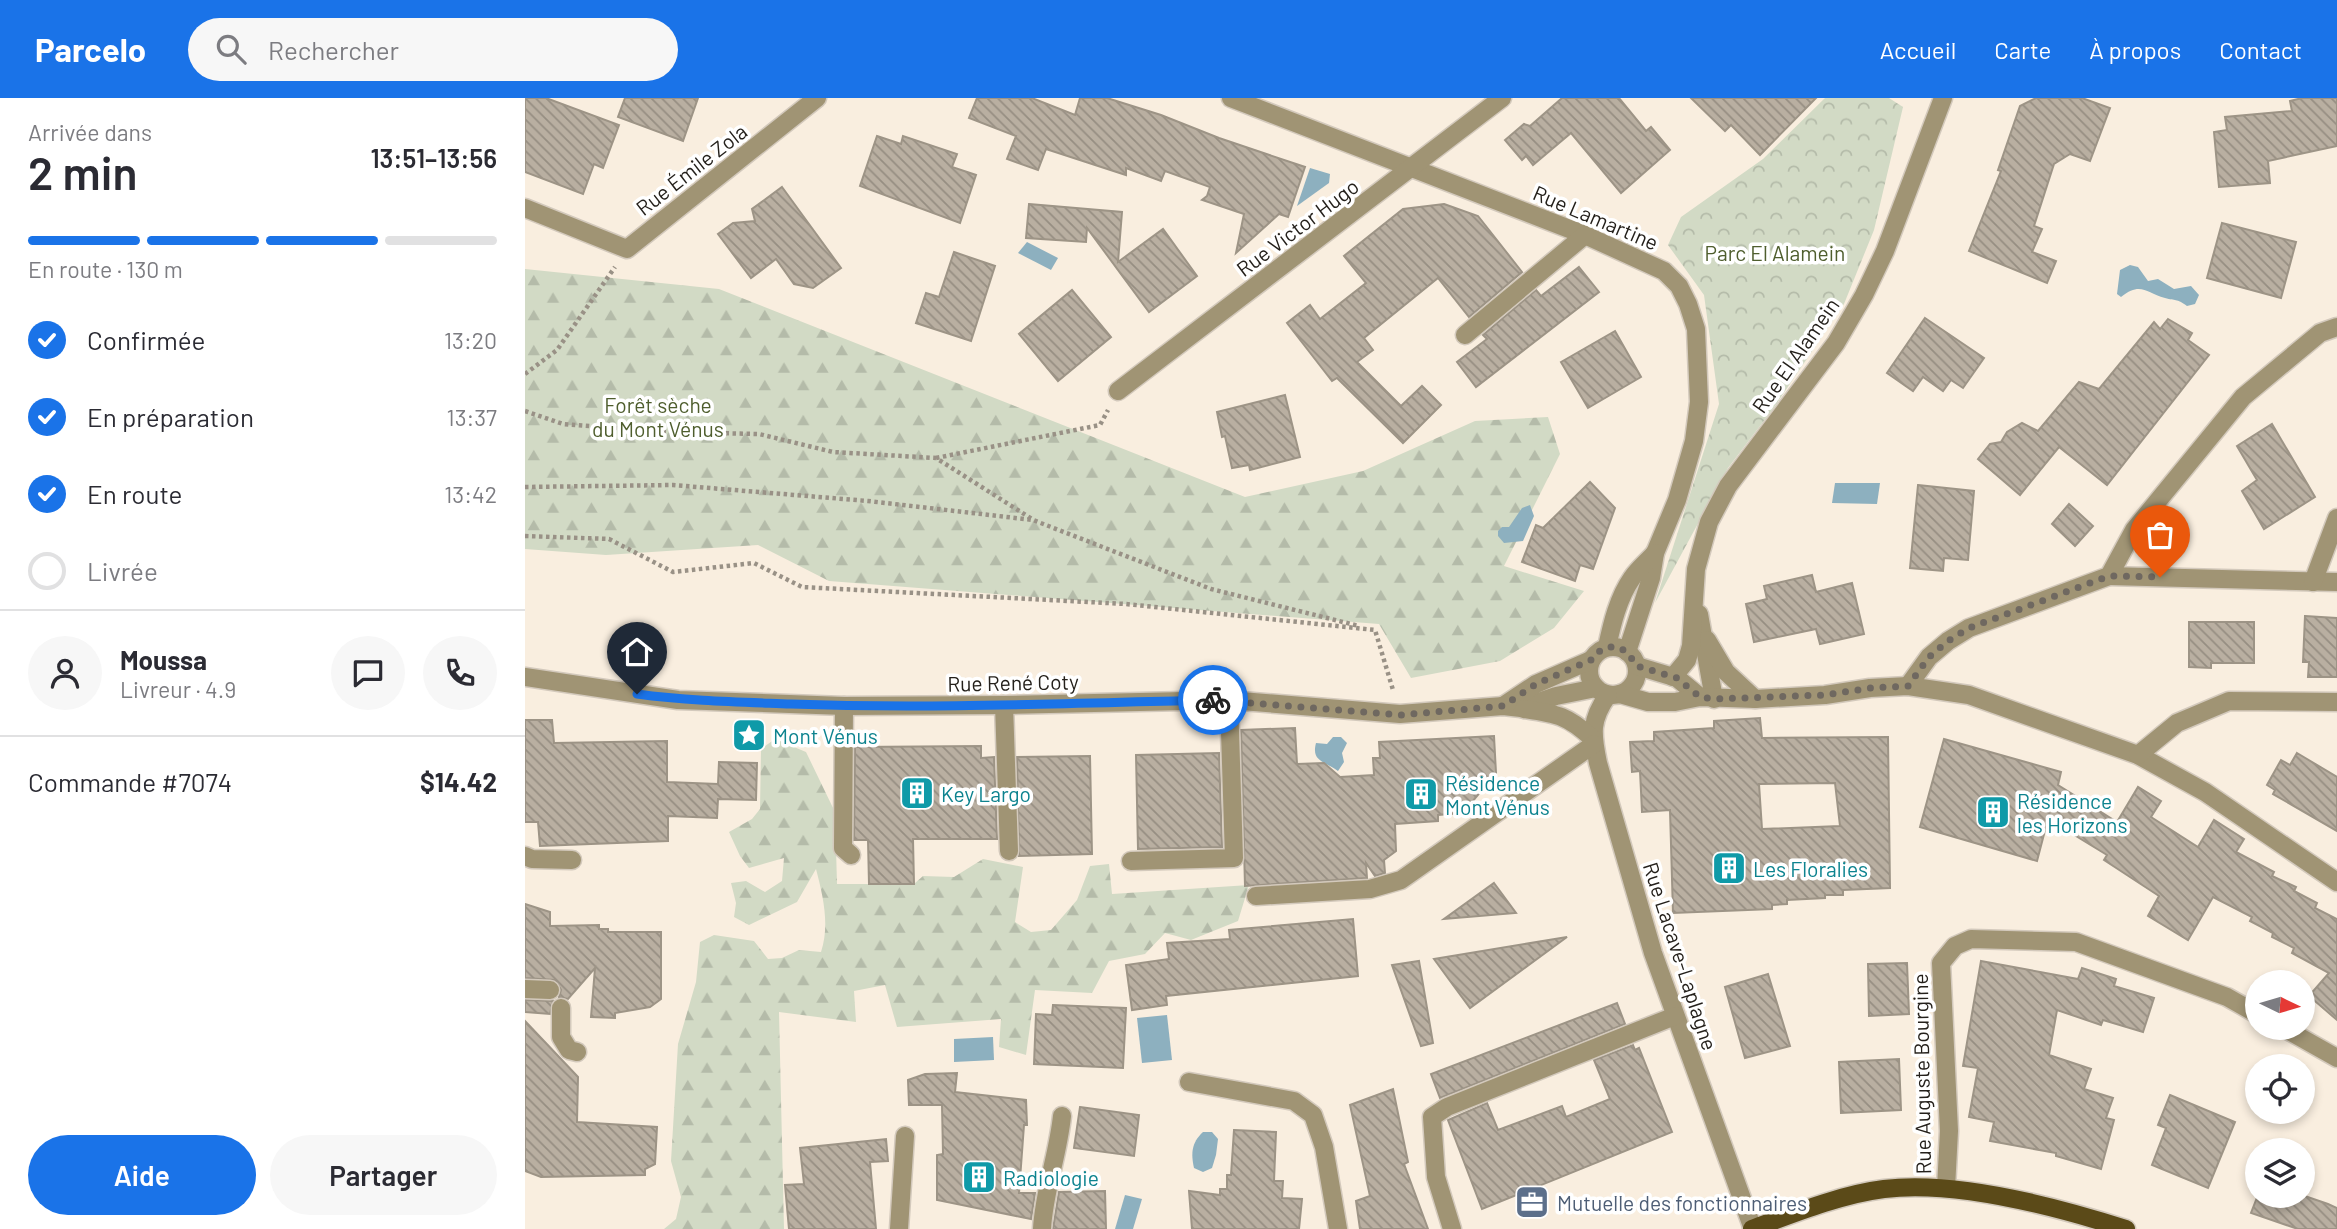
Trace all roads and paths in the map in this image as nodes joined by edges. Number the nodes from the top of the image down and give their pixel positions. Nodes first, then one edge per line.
1 (817, 98) edge
2 (1231, 98) edge
3 (1502, 98) edge
4 (1943, 98) edge
5 (1413, 167) junction
6 (525, 208) edge
7 (1585, 235) junction
8 (627, 249) junction
9 (2337, 327) edge
10 (1465, 335) dead end
11 (525, 373) edge
12 (1118, 391) joint
13 (525, 411) edge
14 (936, 458) junction
15 (525, 487) edge
16 (2337, 518) edge
17 (1033, 520) junction
18 (525, 536) edge
19 (1655, 553) junction
20 (2109, 576) junction
21 (2313, 582) junction
22 (2337, 582) edge
23 (1694, 594) junction
24 (1375, 630) junction
25 (1704, 635) junction
26 (1607, 647) junction
27 (1632, 659) junction
28 (1591, 660) junction
29 (525, 677) edge
30 (1673, 677) junction
31 (1908, 686) junction
32 (1608, 693) junction
33 (1707, 698) junction
34 (1755, 699) junction
35 (1229, 700) junction
36 (2337, 702) edge
37 (1004, 705) junction
38 (844, 706) junction
39 (1512, 707) junction
40 (1400, 715) junction
41 (1593, 741) junction
42 (2138, 755) junction
43 (1009, 851) dead end
44 (851, 855) dead end
45 (525, 856) edge
46 (572, 860) dead end
47 (1131, 861) dead end
48 (2337, 882) edge
49 (1256, 896) dead end
50 (525, 989) edge
51 (550, 990) dead end
52 (561, 1008) dead end
53 (2245, 1008) edge
54 (1675, 1016) junction
55 (2305, 1040) edge
56 (577, 1052) dead end
57 (2337, 1058) edge
58 (1189, 1082) dead end
59 (1062, 1116) dead end
60 (905, 1136) dead end
61 (1945, 1188) junction
62 (899, 1229) edge
63 (1042, 1229) edge
64 (1338, 1229) edge
65 (1452, 1229) edge
66 (1752, 1229) edge
67 (2126, 1229) edge

1 - 8 street, Rue Émile Zola
2 - 5 street, Rue Lamartine
3 - 5 street, Rue Victor Hugo
4 - 23 street, Rue El Alamein
5 - 7 street, Rue Lamartine
5 - 12 street, Rue Victor Hugo
6 - 8 street
7 - 10 street
7 - 19 street, Rue Lamartine
8 - 11 path
9 - 20 street
12 - 14 path
13 - 14 path
14 - 17 path
15 - 17 path
16 - 21 street
17 - 24 path
18 - 24 path
19 - 26 street, Rue Lamartine
19 - 27 street, Rue Lamartine
20 - 21 street
20 - 31 street
21 - 22 street
23 - 25 street, Rue El Alamein
23 - 30 street, Rue El Alamein
24 - 40 path
25 - 33 street, Rue El Alamein
25 - 34 street
26 - 27 street
26 - 28 street
27 - 30 street
27 - 32 street
28 - 32 street
28 - 39 street, Rue René Coty
29 - 38 street, Rue René Coty
30 - 33 street
31 - 34 street
31 - 42 street
32 - 33 street
32 - 39 street, Rue René Coty
32 - 41 street, Rue Lacave-Laplagne
33 - 34 street
35 - 37 street, Rue René Coty
35 - 40 street, Rue René Coty
35 - 47 street
36 - 42 street
37 - 38 street, Rue René Coty
37 - 43 street
38 - 44 street
39 - 40 street, Rue René Coty
39 - 41 street
41 - 49 street
41 - 54 street, Rue Lacave-Laplagne
42 - 48 street
45 - 46 street
50 - 51 street
52 - 56 street
53 - 61 street, Rue Auguste Bourgine
54 - 65 street
54 - 66 street, Rue Lacave-Laplagne
55 - 57 street
58 - 64 street
59 - 63 street
60 - 62 street
61 - 66 main road
61 - 67 main road

